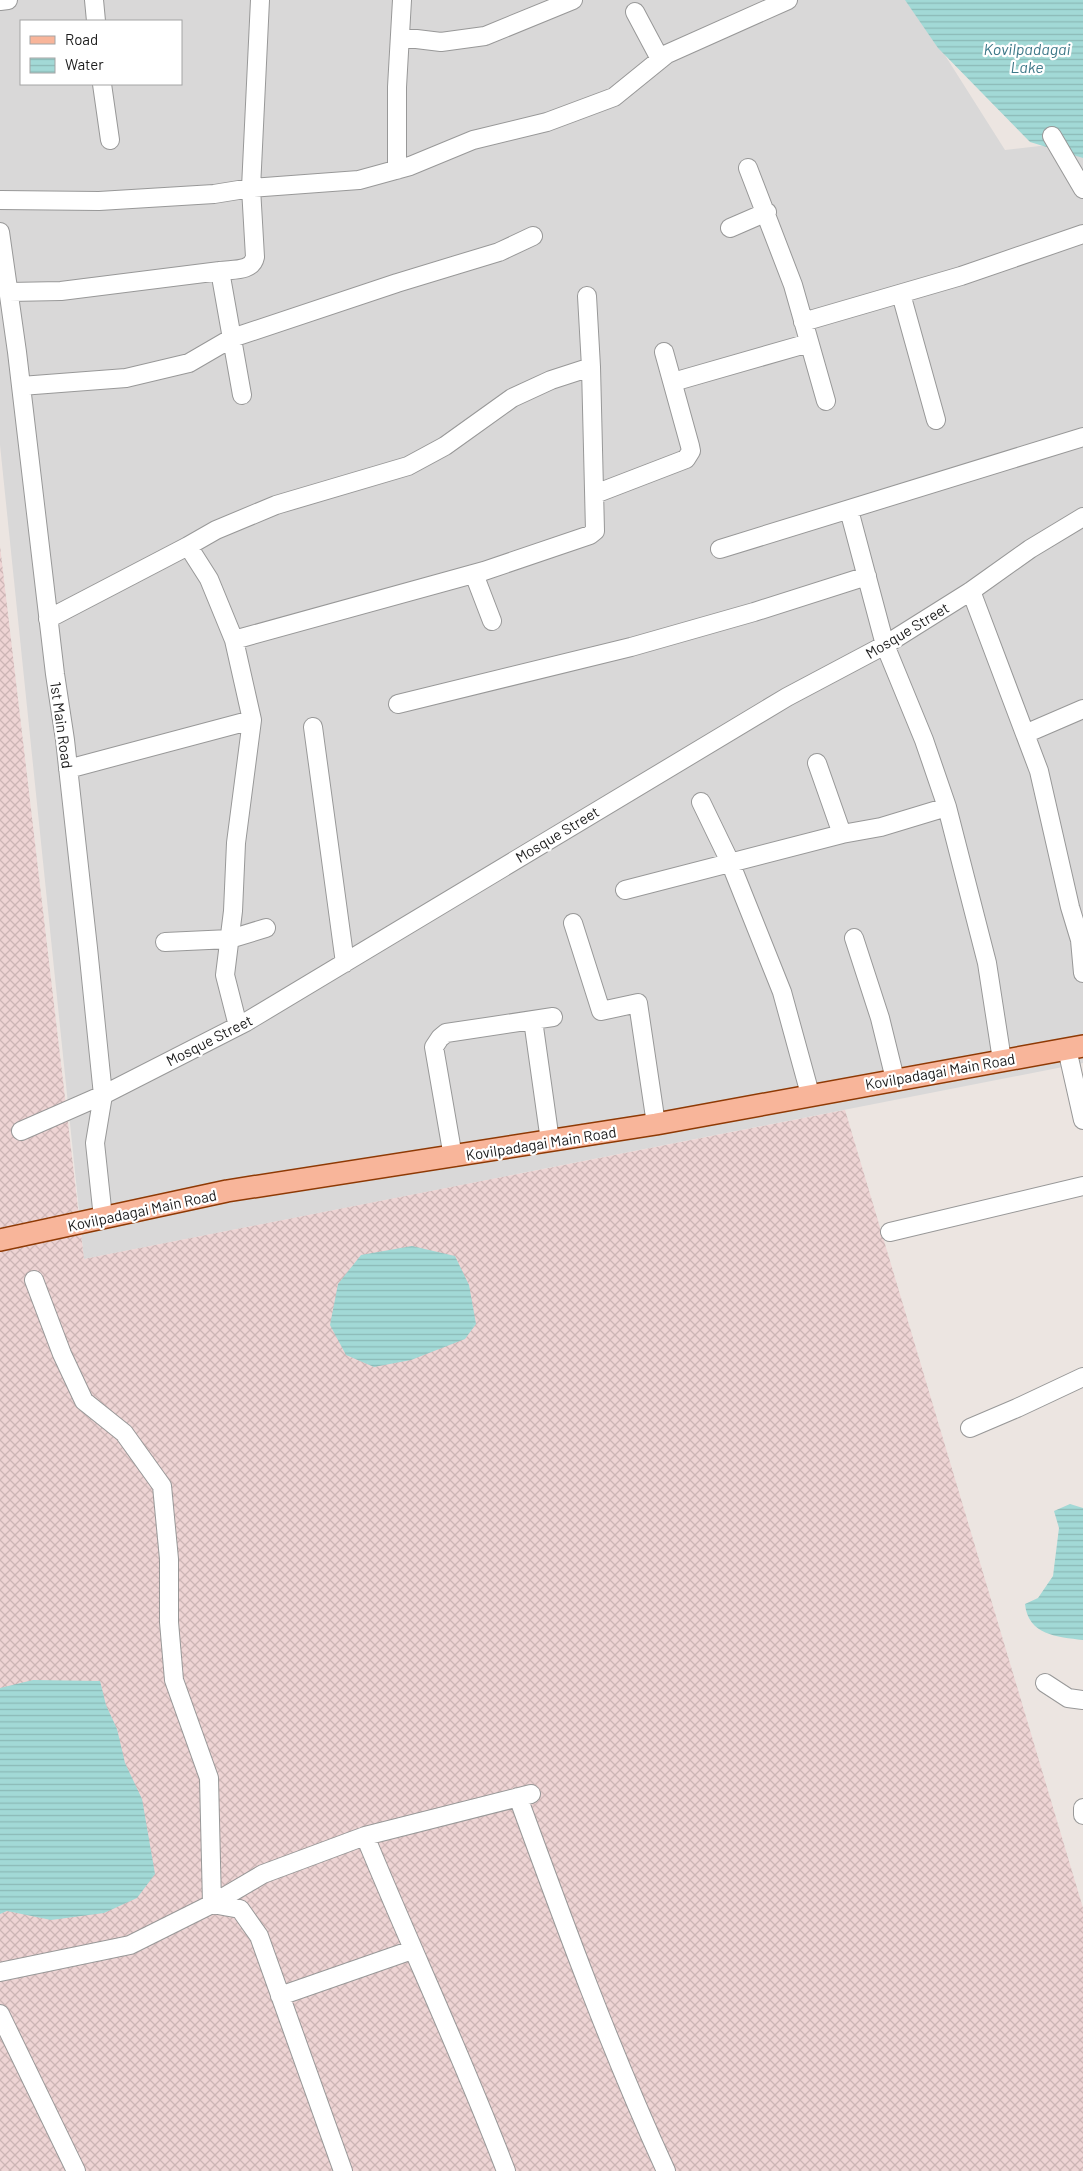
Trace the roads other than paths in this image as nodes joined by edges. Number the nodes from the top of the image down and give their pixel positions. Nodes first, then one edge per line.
1 (8, 0) edge
2 (94, 0) edge
3 (260, 0) edge
4 (402, 0) edge
5 (573, 0) edge
6 (788, 0) edge
7 (0, 1) edge
8 (635, 12) dead end
9 (96, 20) edge
10 (400, 37) junction
11 (660, 59) junction
12 (102, 85) edge
13 (1052, 136) dead end
14 (110, 140) dead end
15 (748, 168) dead end
16 (396, 170) junction
17 (251, 188) junction
18 (1083, 189) edge
19 (0, 200) edge
20 (767, 212) junction
21 (730, 228) dead end
22 (0, 232) edge
23 (1083, 234) edge
24 (533, 236) dead end
25 (220, 271) junction
26 (9, 292) junction
27 (901, 294) junction
28 (587, 296) dead end
29 (803, 322) junction
30 (232, 338) junction
31 (809, 343) junction
32 (664, 352) dead end
33 (591, 368) junction
34 (673, 382) junction
35 (21, 386) junction
36 (242, 395) dead end
37 (826, 401) dead end
38 (936, 420) dead end
39 (1083, 438) edge
40 (594, 494) junction
41 (849, 510) junction
42 (1083, 517) edge
43 (188, 546) junction
44 (720, 549) dead end
45 (474, 574) junction
46 (867, 576) junction
47 (971, 591) junction
48 (48, 620) junction
49 (492, 621) dead end
50 (234, 640) junction
51 (886, 645) junction
52 (398, 704) dead end
53 (1083, 709) edge
54 (252, 720) junction
55 (313, 727) dead end
56 (1025, 734) junction
57 (817, 763) dead end
58 (68, 769) junction
59 (700, 802) dead end
60 (947, 808) junction
61 (842, 834) junction
62 (730, 862) junction
63 (625, 890) dead end
64 (1079, 922) edge
65 (573, 923) dead end
66 (266, 928) dead end
67 (230, 938) junction
68 (854, 938) dead end
69 (165, 942) dead end
70 (345, 963) junction
71 (1083, 973) edge
72 (552, 1017) dead end
73 (533, 1020) junction
74 (238, 1026) junction
75 (1075, 1047) edge
76 (1002, 1060) junction
77 (895, 1079) junction
78 (810, 1094) junction
79 (103, 1095) junction
80 (1083, 1120) edge
81 (656, 1124) junction
82 (21, 1131) dead end
83 (550, 1141) junction
84 (453, 1157) junction
85 (1083, 1186) edge
86 (103, 1218) junction
87 (890, 1232) dead end
88 (0, 1240) edge
89 (34, 1280) dead end
90 (1083, 1377) edge
91 (970, 1428) dead end
92 (1045, 1683) dead end
93 (1083, 1700) edge
94 (1083, 1808) edge
95 (1083, 1815) edge
96 (365, 1836) junction
97 (212, 1904) junction
98 (412, 1950) junction
99 (0, 1972) edge
100 (280, 1996) junction
101 (0, 2014) edge
102 (76, 2171) edge
103 (343, 2171) edge
104 (506, 2171) edge
105 (666, 2171) edge

1 - 7 street
2 - 9 street
3 - 17 street
4 - 10 street
5 - 10 street
6 - 11 street
8 - 11 street
10 - 16 street
11 - 16 street
12 - 14 street
13 - 18 street
15 - 20 street
16 - 17 street
17 - 19 street
17 - 25 street
20 - 21 street
20 - 29 street
22 - 26 street, 1st Main Road
23 - 27 street
24 - 30 street
25 - 26 street
25 - 30 street
26 - 35 street, 1st Main Road
27 - 29 street
27 - 38 street
28 - 33 street
29 - 31 street
30 - 35 street
30 - 36 street
31 - 34 street
31 - 37 street
32 - 34 street
33 - 40 street
33 - 43 street
34 - 40 street
35 - 48 street, 1st Main Road
39 - 41 street
40 - 45 street
41 - 44 street
41 - 46 street
42 - 47 street, Mosque Street
43 - 48 street
43 - 50 street
45 - 49 street
45 - 50 street
46 - 51 street
46 - 52 street
47 - 51 street, Mosque Street
47 - 56 street
48 - 58 street, 1st Main Road
50 - 54 street
51 - 60 street
51 - 70 street, Mosque Street
53 - 56 street
54 - 58 street
54 - 67 street
55 - 70 street
56 - 64 street
57 - 61 street
58 - 79 street, 1st Main Road
59 - 62 street
60 - 61 street
60 - 76 street
61 - 62 street
62 - 63 street
62 - 78 street
64 - 71 street
65 - 81 street
66 - 67 street
67 - 69 street
67 - 74 street
68 - 77 street
70 - 74 street, Mosque Street
72 - 73 street
73 - 83 street
73 - 84 street
74 - 79 street, Mosque Street
75 - 76 main road, Kovilpadagai Main Road
75 - 80 street
76 - 77 main road, Kovilpadagai Main Road
77 - 78 main road, Kovilpadagai Main Road
78 - 81 main road, Kovilpadagai Main Road
79 - 82 street, Mosque Street
79 - 86 street, 1st Main Road
81 - 83 main road, Kovilpadagai Main Road
83 - 84 main road, Kovilpadagai Main Road
84 - 86 main road, Kovilpadagai Main Road
85 - 87 street
86 - 88 main road, Kovilpadagai Main Road
89 - 97 street
90 - 91 street
92 - 93 street
94 - 95 street
96 - 97 street
96 - 98 street
96 - 105 street
97 - 99 street
97 - 100 street
98 - 100 street
98 - 104 street
100 - 103 street
101 - 102 street

